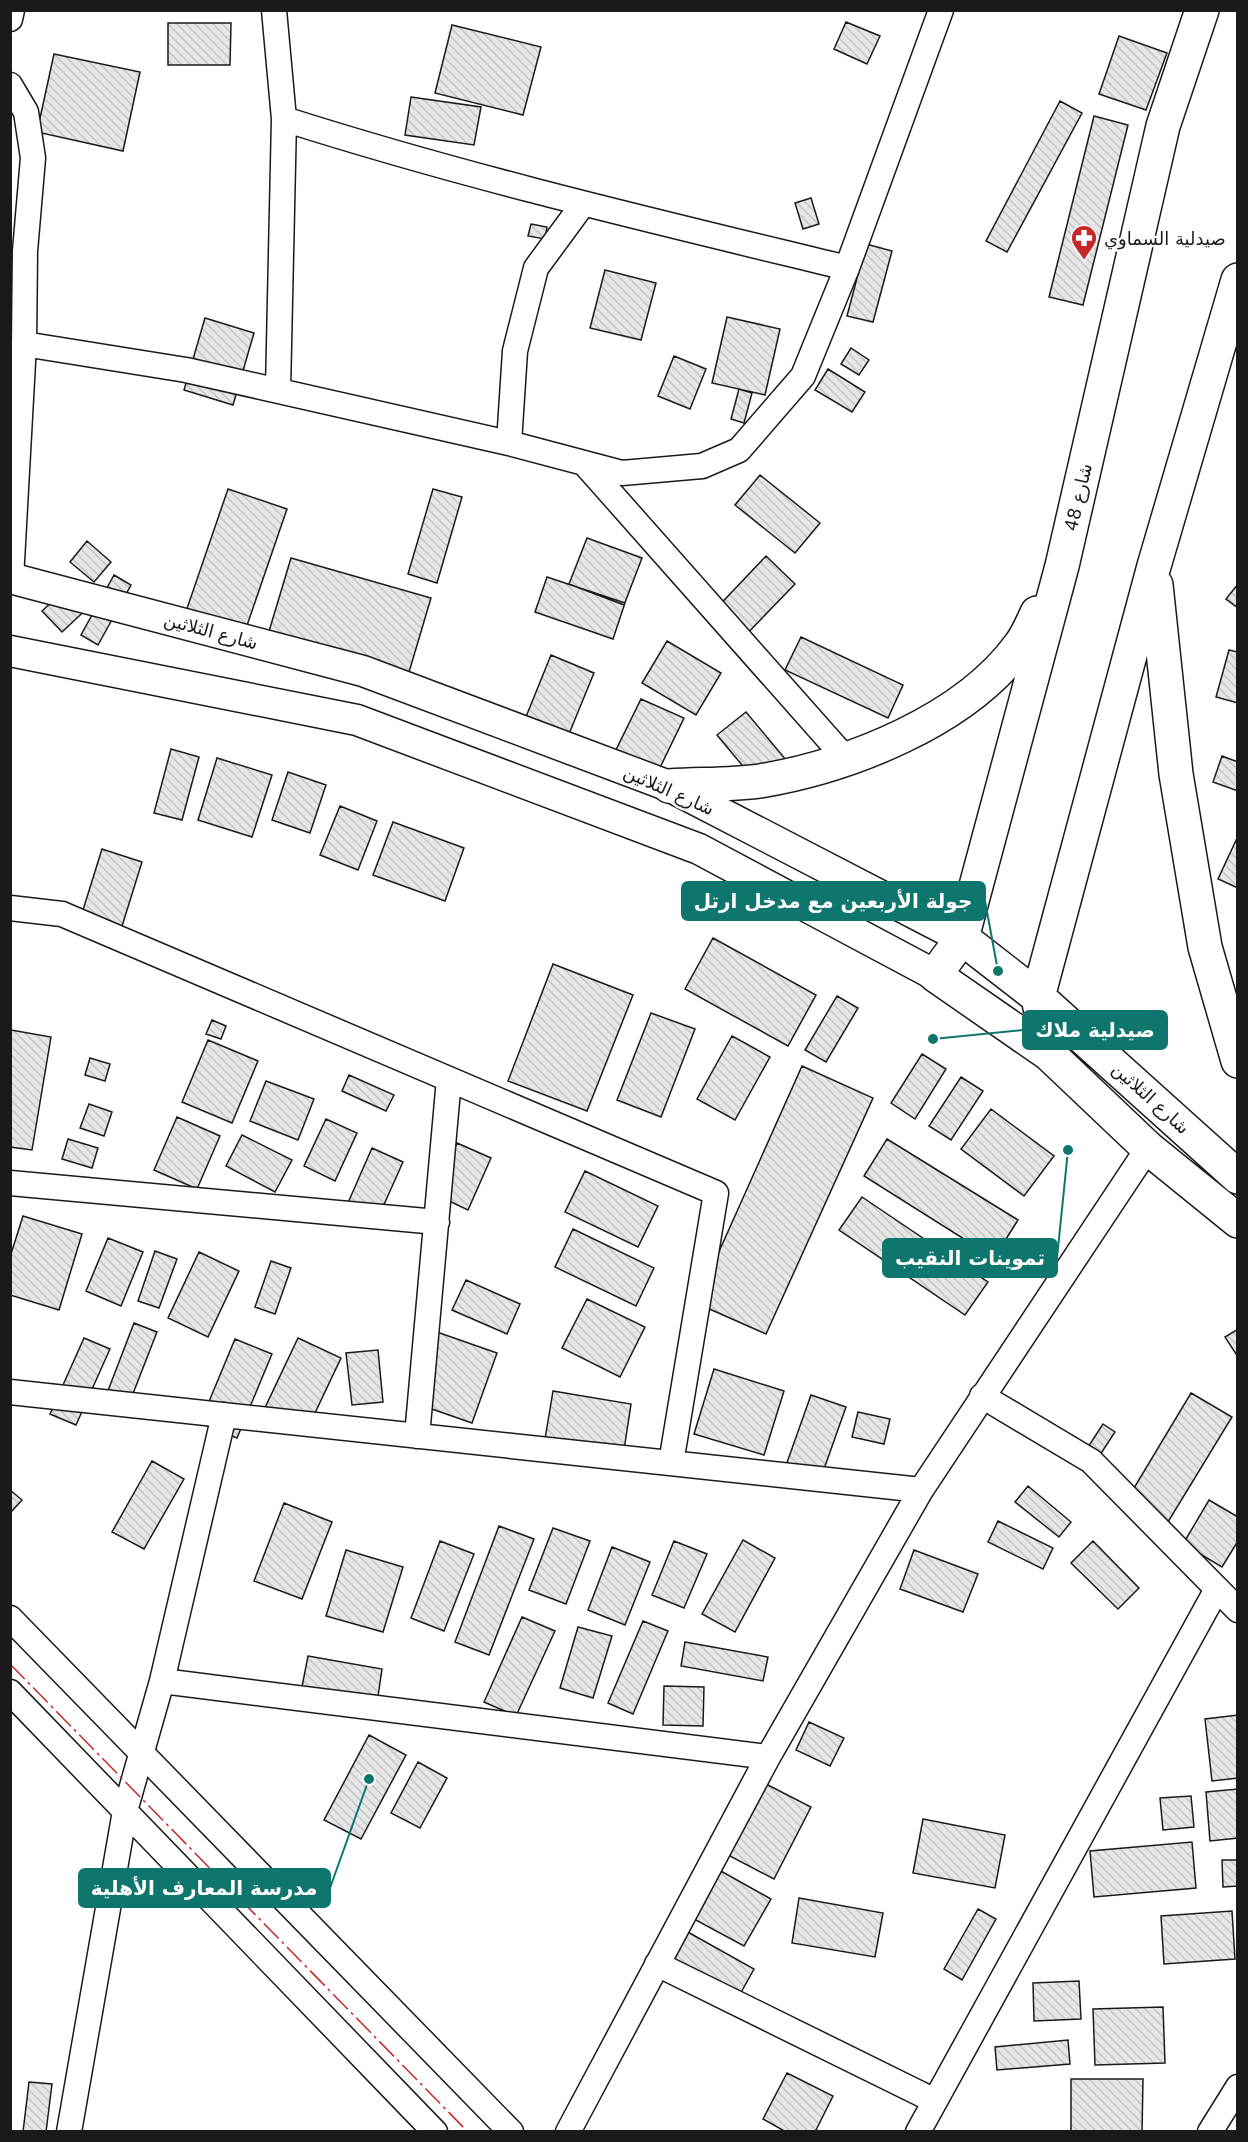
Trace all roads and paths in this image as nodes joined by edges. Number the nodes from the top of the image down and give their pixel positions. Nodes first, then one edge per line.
1 (12, 10) edge
2 (274, 10) edge
3 (941, 10) edge
4 (1202, 10) edge
5 (10, 19) edge
6 (10, 85) edge
7 (284, 119) junction
8 (583, 204) junction
9 (847, 268) junction
10 (1238, 280) edge
11 (24, 344) junction
12 (278, 390) junction
13 (509, 443) junction
14 (584, 463) junction
15 (1062, 566) junction
16 (1154, 566) junction
17 (11, 579) edge
18 (10, 651) edge
19 (848, 760) junction
20 (669, 786) junction
21 (10, 908) edge
22 (962, 938) junction
23 (935, 975) junction
24 (1038, 997) junction
25 (1049, 1054) junction
26 (1238, 1061) edge
27 (449, 1079) junction
28 (1148, 1148) junction
29 (1238, 1177) edge
30 (10, 1183) edge
31 (1238, 1221) edge
32 (437, 1222) junction
33 (10, 1392) edge
34 (982, 1396) junction
35 (224, 1415) junction
36 (417, 1436) junction
37 (671, 1463) junction
38 (921, 1490) junction
39 (1217, 1589) junction
40 (1238, 1610) edge
41 (10, 1618) edge
42 (162, 1681) junction
43 (10, 1692) edge
44 (141, 1753) junction
45 (768, 1757) junction
46 (125, 1811) junction
47 (657, 1964) junction
48 (1238, 2087) edge
49 (935, 2101) junction
50 (69, 2132) edge
51 (435, 2132) edge
52 (511, 2132) edge
53 (568, 2132) edge
54 (918, 2132) edge
55 (1210, 2132) edge

1 - 5 street
2 - 7 street
3 - 9 street
4 - 15 main road, شارع 48
6 - 11 street
7 - 8 street
7 - 12 street
8 - 9 street
8 - 13 street
9 - 14 street
10 - 16 main road
11 - 12 street
11 - 17 street
12 - 13 street
13 - 14 street
14 - 19 street
15 - 19 main road
15 - 22 main road, شارع 48
16 - 24 main road
16 - 26 main road
17 - 20 street, شارع الثلاثين
18 - 23 street, شارع الثلاثين
19 - 20 main road
20 - 22 street, شارع الثلاثين
21 - 27 street
22 - 23 main road, شارع 48
22 - 24 main road, شارع الثلاثين
23 - 25 main road, شارع الثلاثين
24 - 25 main road
24 - 29 main road, شارع الثلاثين
25 - 28 main road, شارع الثلاثين
27 - 32 street
27 - 37 street
28 - 31 main road, شارع الثلاثين
28 - 34 street
30 - 32 street
32 - 36 street
33 - 35 street
34 - 38 street
34 - 39 street
35 - 36 street
35 - 42 street
36 - 37 street
37 - 38 street
38 - 45 street
39 - 40 street
39 - 49 street
41 - 44 street
42 - 44 street
42 - 45 street
43 - 46 street
44 - 46 street
44 - 52 street
45 - 47 street
46 - 50 street
46 - 51 street
47 - 49 street
47 - 53 street
48 - 55 street
49 - 54 street

